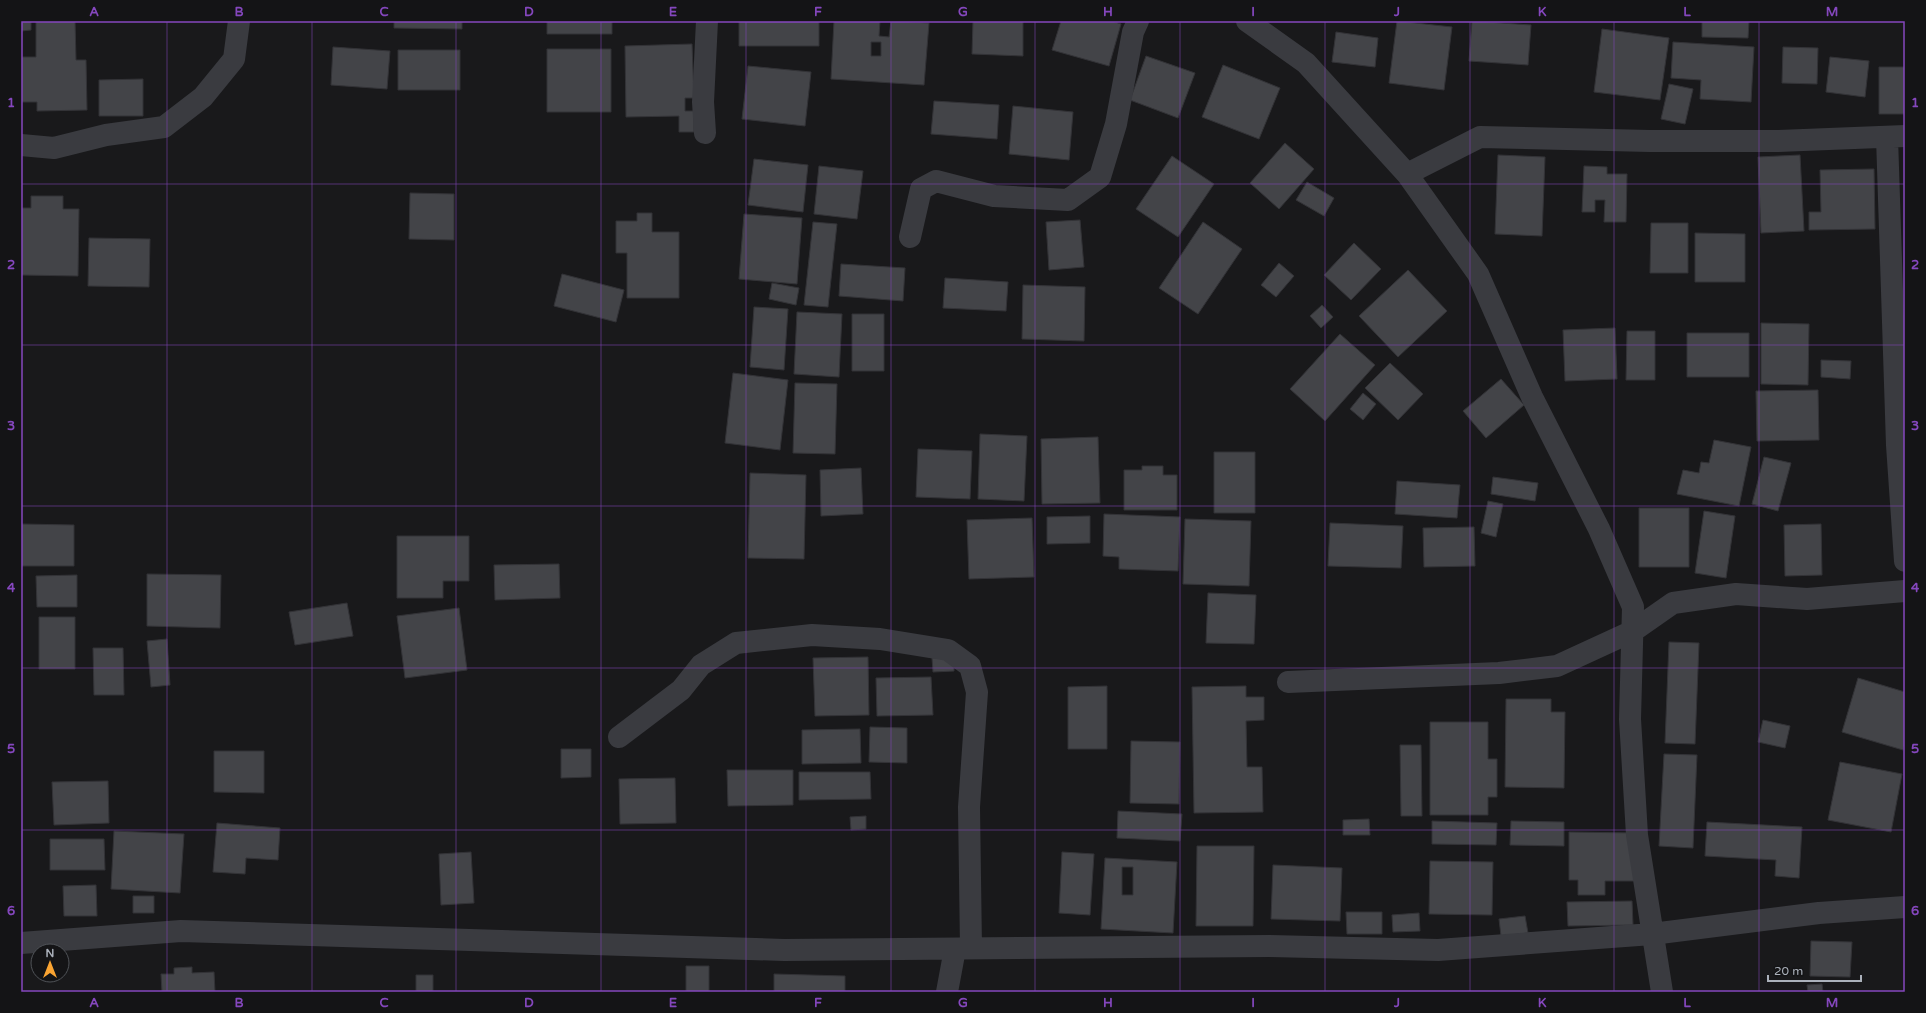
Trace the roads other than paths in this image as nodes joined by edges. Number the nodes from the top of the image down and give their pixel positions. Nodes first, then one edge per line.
1 (239, 21) edge
2 (707, 21) edge
3 (1138, 21) edge
4 (1247, 21) edge
5 (705, 133) dead end
6 (1896, 136) edge
7 (21, 145) edge
8 (1407, 174) junction
9 (910, 237) dead end
10 (1905, 561) edge
11 (1905, 591) edge
12 (1633, 631) junction
13 (1288, 682) dead end
14 (618, 737) dead end
15 (1905, 907) edge
16 (1652, 934) junction
17 (21, 943) edge
18 (963, 949) junction
19 (947, 992) edge
20 (1662, 992) edge

1 - 7 street
2 - 5 street
3 - 9 street
4 - 8 street
6 - 8 street
6 - 10 street
8 - 12 street
11 - 12 street
12 - 13 street
12 - 16 street
14 - 18 street
15 - 16 street
16 - 18 street
16 - 20 street
17 - 18 street
18 - 19 street

